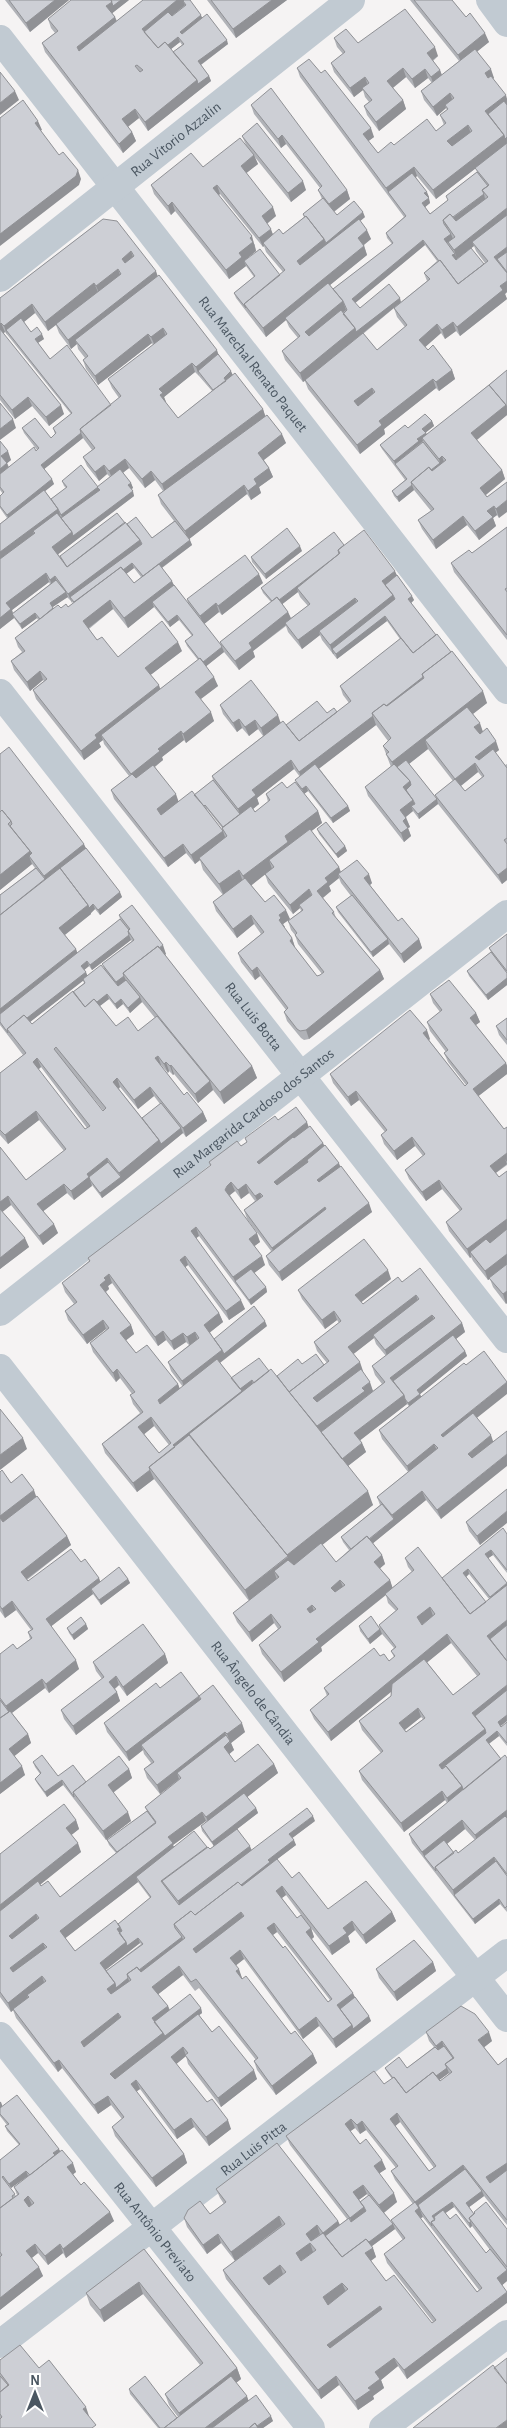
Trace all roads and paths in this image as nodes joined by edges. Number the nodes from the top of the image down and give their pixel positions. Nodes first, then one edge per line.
1 (351, 0) edge
2 (490, 0) edge
3 (507, 23) edge
4 (0, 39) edge
5 (116, 186) junction
6 (0, 278) edge
7 (507, 690) edge
8 (0, 693) edge
9 (507, 914) edge
10 (300, 1075) junction
11 (0, 1312) edge
12 (507, 1339) edge
13 (0, 1368) edge
14 (507, 1953) edge
15 (474, 1978) junction
16 (507, 2018) edge
17 (0, 2036) edge
18 (151, 2226) junction
19 (507, 2334) edge
20 (0, 2344) edge
21 (311, 2428) edge
22 (383, 2428) edge

1 - 5 street, Rua Vitorio Azzalin
2 - 3 street
4 - 5 street, Rua Marechal Renato Paquet
5 - 6 street, Rua Vitorio Azzalin
5 - 7 street, Rua Marechal Renato Paquet
8 - 10 street, Rua Luis Botta
9 - 10 street, Rua Margarida Cardoso dos Santos
10 - 11 street, Rua Margarida Cardoso dos Santos
10 - 12 street, Rua Luis Botta
13 - 15 street, Rua Ângelo de Cândia
14 - 15 street, Rua Luis Pitta
15 - 16 street, Rua Ângelo de Cândia
15 - 18 street, Rua Luis Pitta
17 - 18 street, Rua Antônio Previato
18 - 20 street, Rua Luis Pitta
18 - 21 street, Rua Antônio Previato
19 - 22 street

